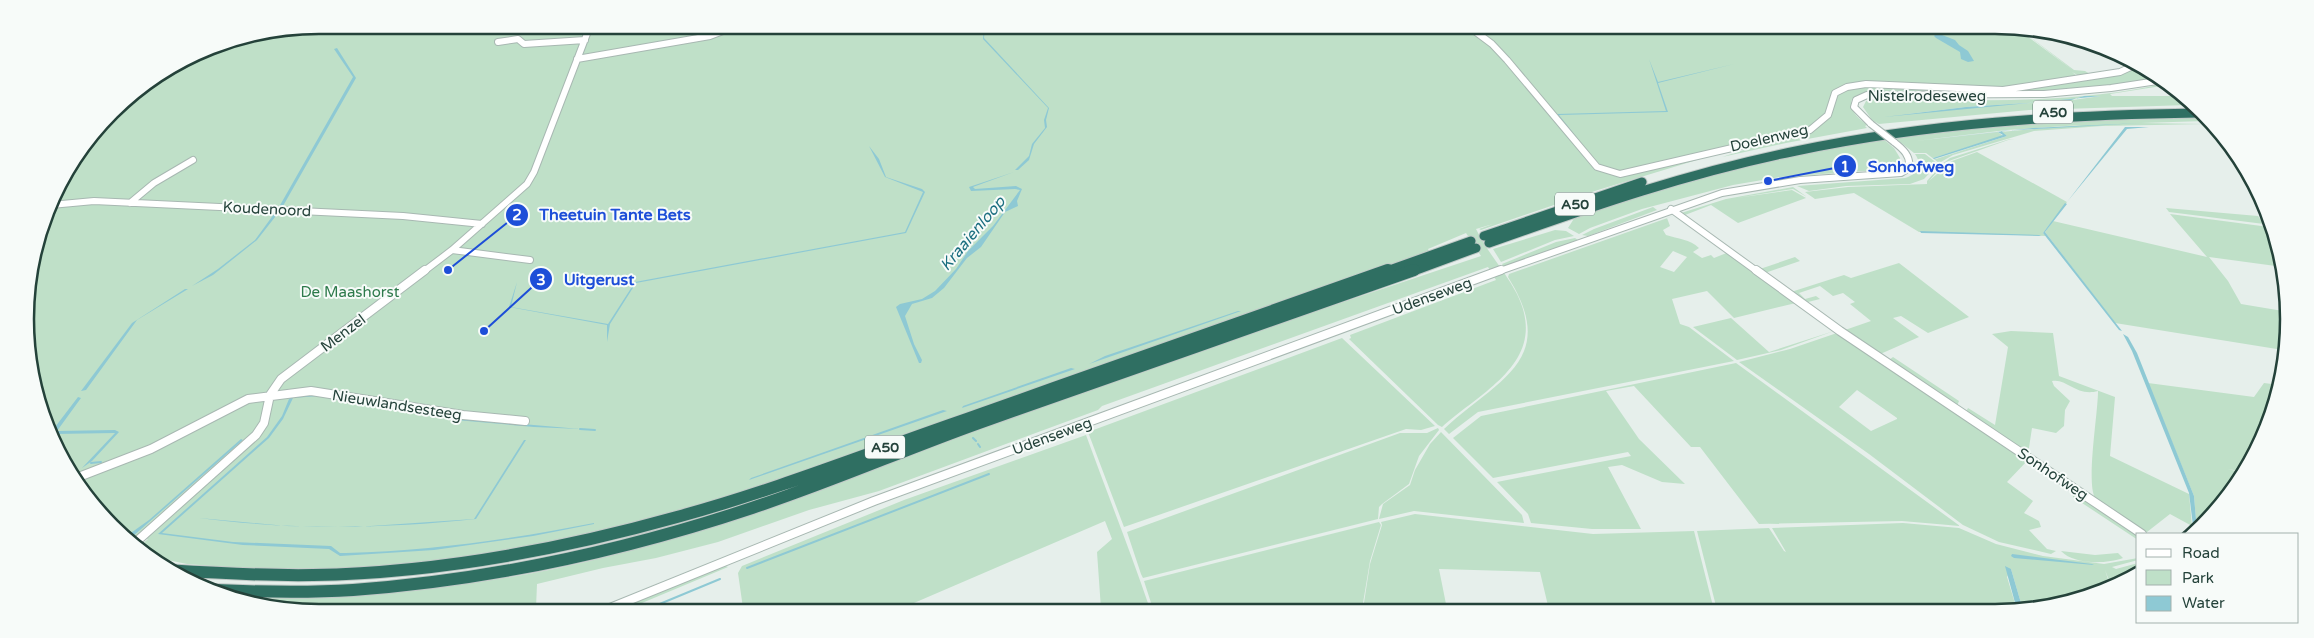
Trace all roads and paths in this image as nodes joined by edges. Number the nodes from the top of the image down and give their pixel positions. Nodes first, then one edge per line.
1 (587, 34) edge
2 (715, 34) edge
3 (1478, 34) edge
4 (585, 40) junction
5 (498, 42) dead end
6 (577, 59) junction
7 (2130, 68) edge
8 (2152, 81) edge
9 (2187, 108) edge
10 (2193, 113) edge
11 (193, 160) dead end
12 (58, 203) edge
13 (130, 203) junction
14 (1670, 208) junction
15 (482, 224) junction
16 (1480, 242) junction
17 (452, 250) junction
18 (530, 260) dead end
19 (1497, 272) joint
20 (270, 395) junction
21 (525, 421) dead end
22 (81, 476) edge
23 (2141, 533) edge
24 (139, 540) edge
25 (186, 571) edge
26 (230, 590) edge
27 (620, 604) edge

1 - 4 street, Menzel
2 - 6 street
3 - 7 street, Doelenweg
4 - 5 street
4 - 6 street, Menzel
6 - 15 street, Menzel
8 - 14 street, Nistelrodeseweg, bridge
9 - 16 highway, A50
10 - 16 highway, A50
11 - 13 street
12 - 13 street, Koudenoord
13 - 15 street, Koudenoord
14 - 19 street, Nistelrodeseweg
14 - 23 street, Sonhofweg
15 - 17 street, Menzel
16 - 25 highway, A50
16 - 26 highway, A50
17 - 18 street
17 - 20 street, Menzel
19 - 27 street, Udenseweg
20 - 21 street, Nieuwlandsesteeg
20 - 22 street, Nieuwlandsesteeg
20 - 24 street, Menzel

